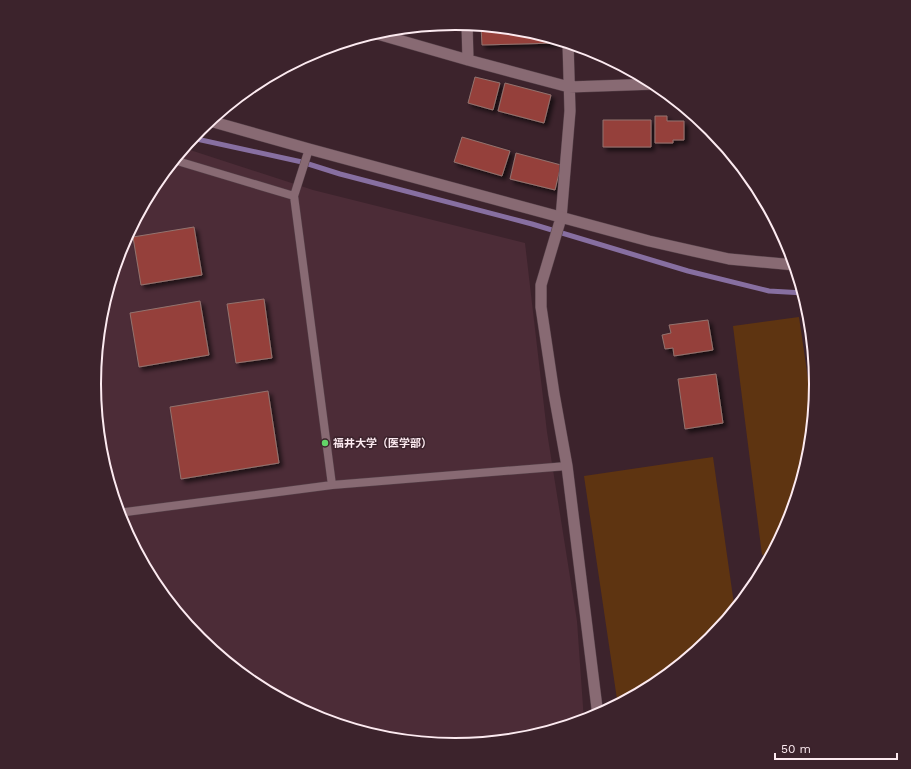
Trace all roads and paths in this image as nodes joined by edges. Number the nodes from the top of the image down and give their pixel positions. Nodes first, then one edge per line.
1 (467, 30) edge
2 (387, 37) edge
3 (568, 49) edge
4 (468, 60) junction
5 (644, 84) edge
6 (569, 87) junction
7 (217, 123) edge
8 (309, 149) junction
9 (180, 162) edge
10 (294, 196) junction
11 (561, 218) junction
12 (789, 264) edge
13 (567, 466) junction
14 (332, 484) junction
15 (125, 512) edge
16 (597, 709) edge

1 - 4 street
2 - 4 street
3 - 6 street
4 - 6 street
5 - 6 street
6 - 11 street
7 - 8 street
8 - 10 lane
8 - 11 street
9 - 10 lane
10 - 14 lane
11 - 12 street
11 - 13 street
13 - 14 lane
13 - 16 street
14 - 15 lane

